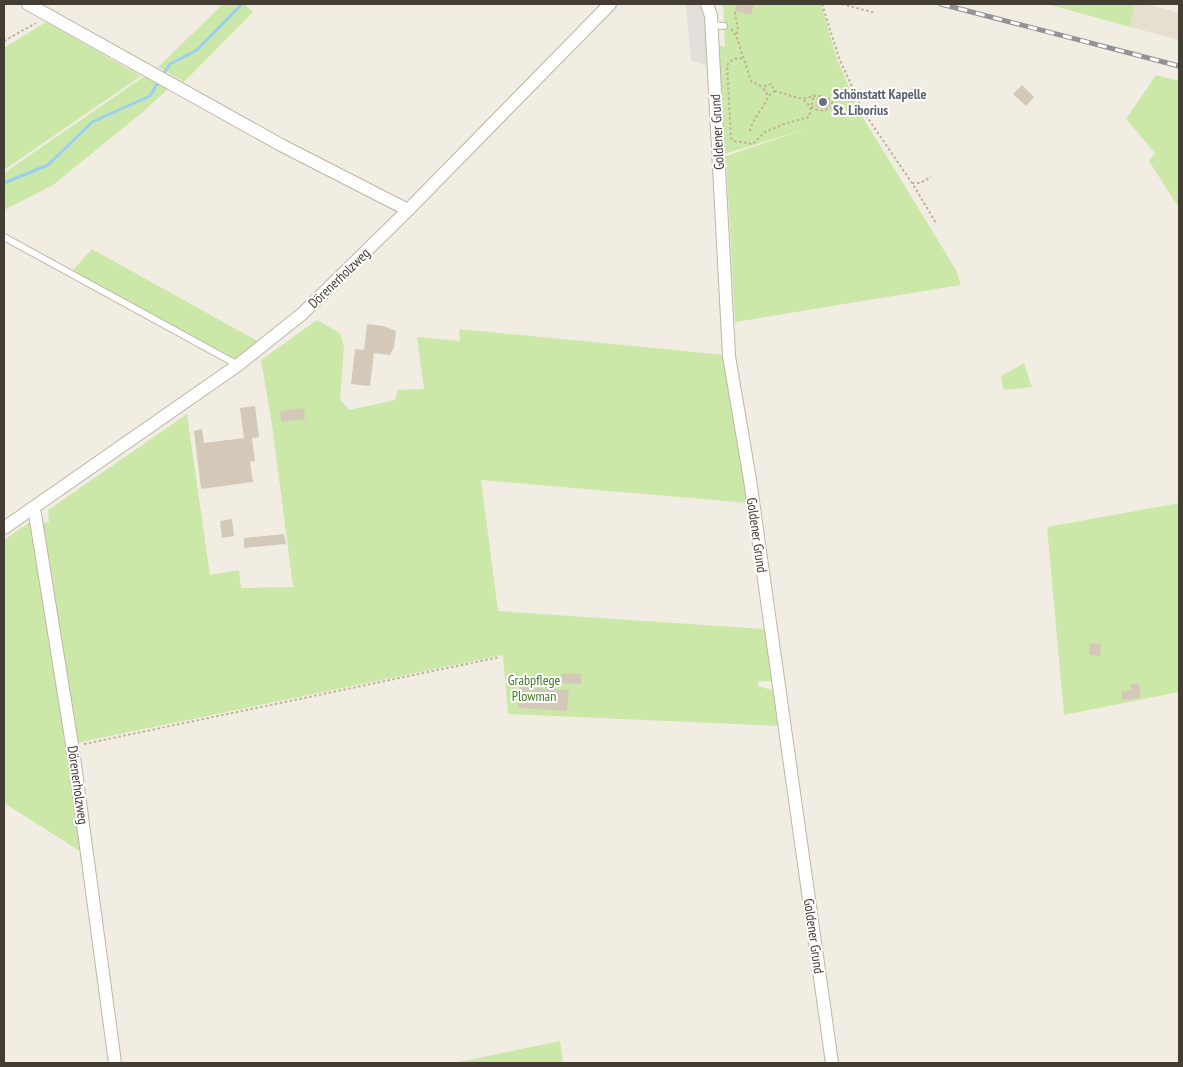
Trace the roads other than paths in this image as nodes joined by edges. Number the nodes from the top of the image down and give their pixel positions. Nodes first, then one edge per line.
1 (28, 4) edge
2 (610, 4) edge
3 (707, 4) edge
4 (408, 210) junction
5 (4, 237) edge
6 (238, 365) junction
7 (31, 509) junction
8 (4, 528) edge
9 (115, 1063) edge
10 (832, 1063) edge

1 - 4 street
2 - 4 street, Dörenerholzweg
3 - 10 street, Goldener Grund
4 - 6 street, Dörenerholzweg
5 - 6 lane
6 - 7 street, Dörenerholzweg
7 - 8 street, Dörenerholzweg
7 - 9 street, Dörenerholzweg

